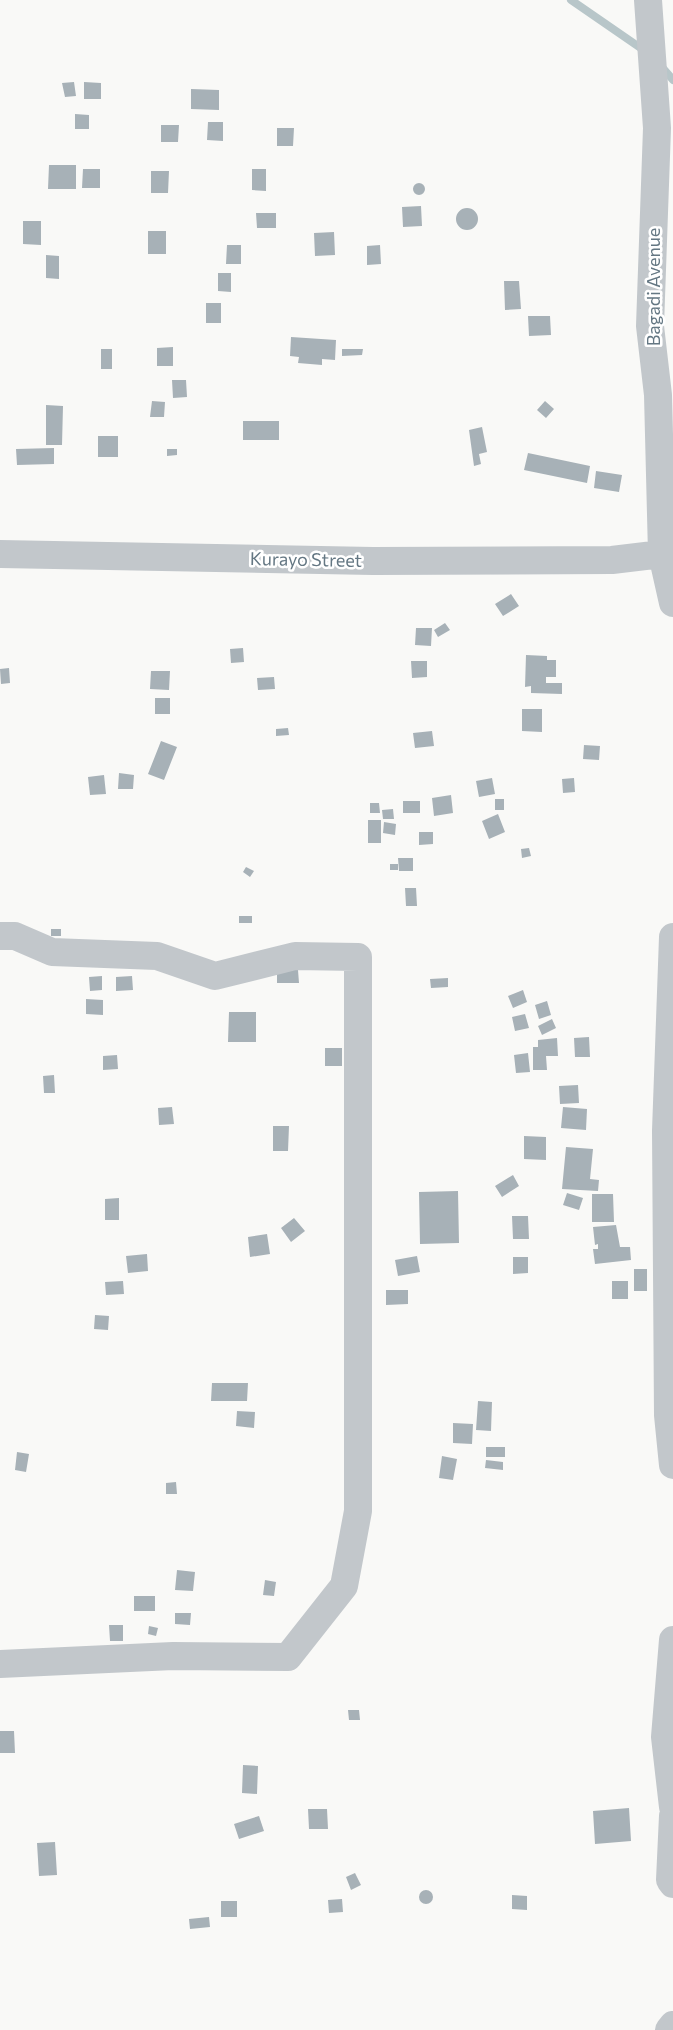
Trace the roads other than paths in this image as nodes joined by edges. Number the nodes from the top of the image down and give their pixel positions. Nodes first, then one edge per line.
1 (648, 0) edge
2 (0, 554) edge
3 (662, 554) junction
4 (673, 603) edge
5 (0, 936) edge
6 (673, 937) edge
7 (673, 1464) edge
8 (673, 1640) edge
9 (0, 1664) edge
10 (673, 1807) edge
11 (673, 1816) edge
12 (673, 1884) edge
13 (673, 2025) edge
14 (669, 2030) edge

1 - 3 street, Bagadi Avenue
2 - 3 street, Kurayo Street
3 - 4 street, Bagadi Avenue
5 - 9 street
6 - 7 street
8 - 10 street
11 - 12 street
13 - 14 street

